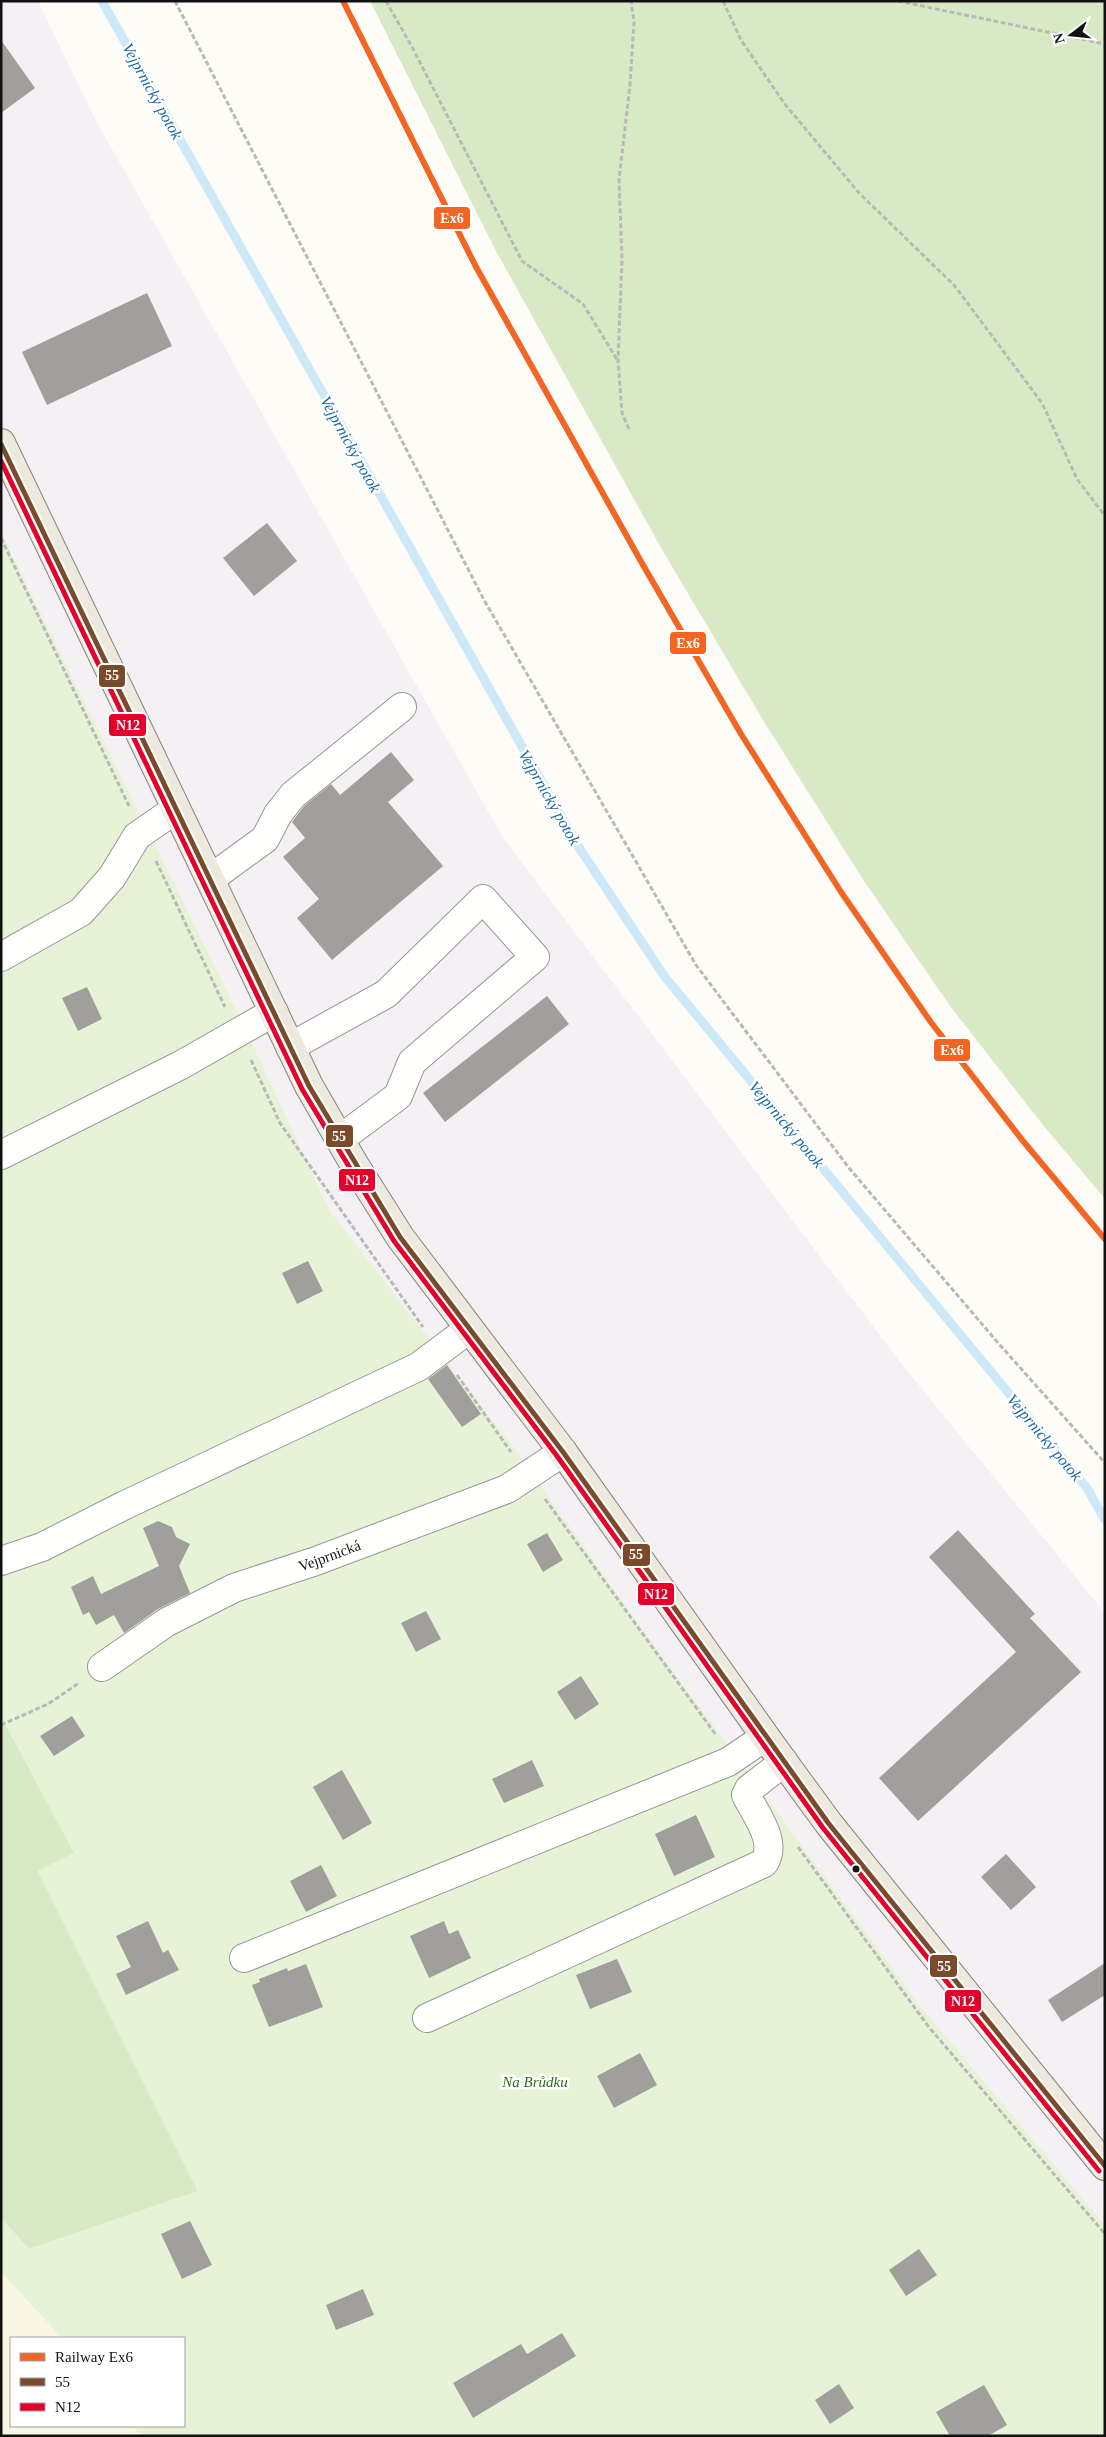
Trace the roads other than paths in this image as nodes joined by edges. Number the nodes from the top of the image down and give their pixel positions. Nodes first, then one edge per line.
1 (1, 444) edge
2 (402, 708) dead end
3 (176, 809) junction
4 (210, 879) junction
5 (1, 957) edge
6 (274, 1012) junction
7 (290, 1047) junction
8 (340, 1139) junction
9 (1, 1155) edge
10 (469, 1329) junction
11 (563, 1452) junction
12 (1, 1560) edge
13 (102, 1667) road end
14 (765, 1738) junction
15 (784, 1762) junction
16 (244, 1958) dead end
17 (426, 2018) dead end
18 (1105, 2166) edge

1 - 3 main road
2 - 4 street
3 - 4 main road
3 - 5 street
4 - 6 main road
6 - 7 main road
6 - 9 street
7 - 8 main road
7 - 8 street
8 - 10 main road
10 - 11 main road
10 - 12 street
11 - 13 street, Vejprnická
11 - 14 main road
14 - 15 main road
14 - 16 street
15 - 17 street
15 - 18 main road

